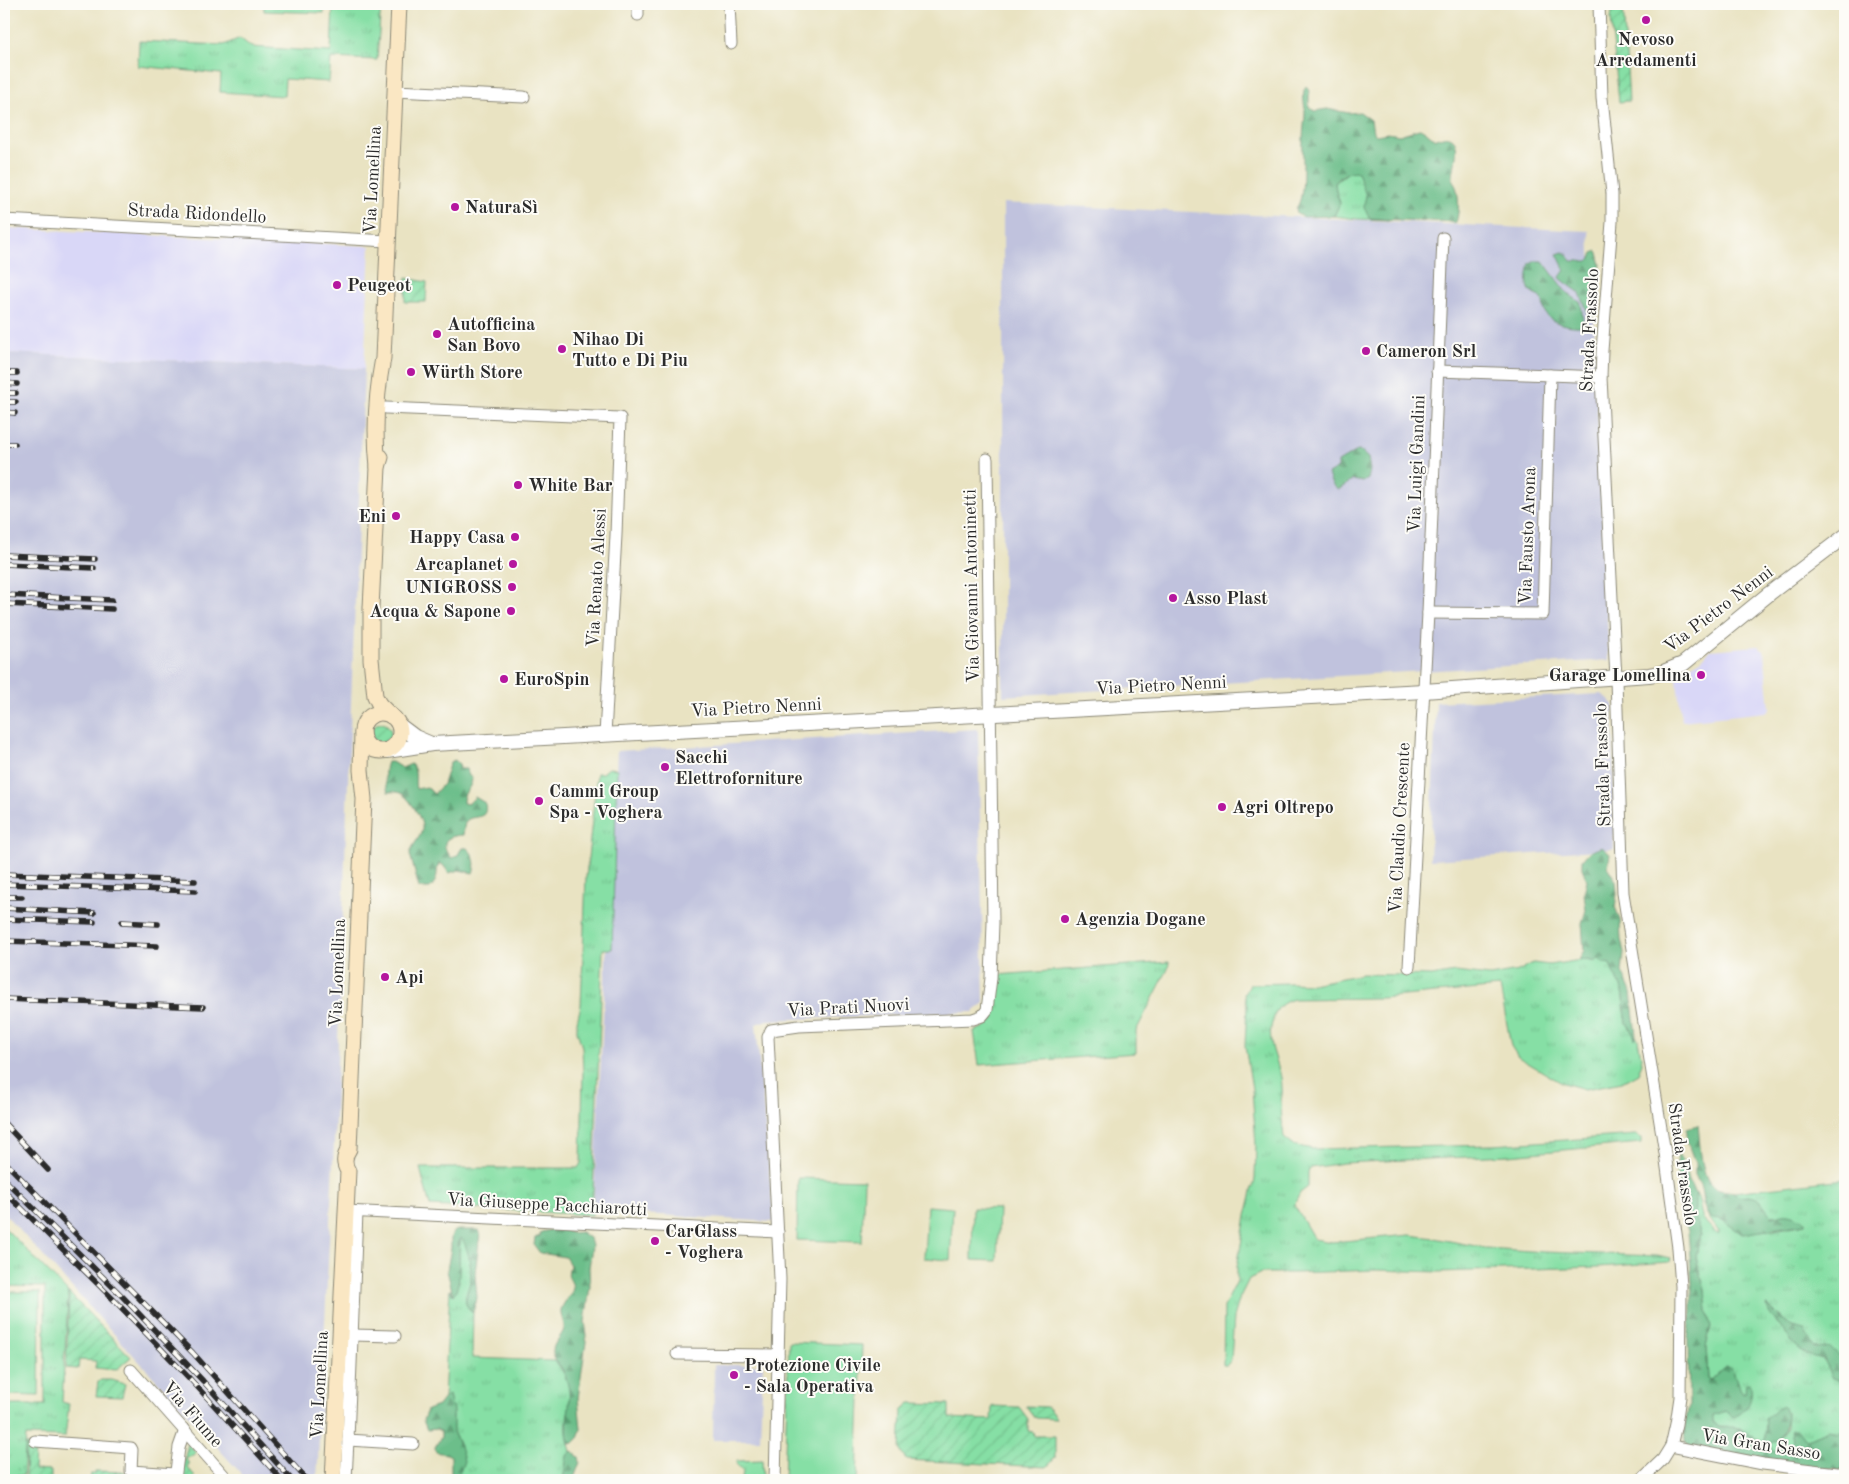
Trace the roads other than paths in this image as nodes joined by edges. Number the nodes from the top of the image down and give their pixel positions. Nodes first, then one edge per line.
1 (399, 4) edge
2 (729, 4) edge
3 (1598, 4) edge
4 (731, 44) dead end
5 (395, 91) junction
6 (524, 96) dead end
7 (4, 220) edge
8 (1443, 238) dead end
9 (388, 241) junction
10 (383, 358) junction
11 (1437, 371) junction
12 (1550, 375) junction
13 (1602, 377) junction
14 (386, 408) junction
15 (987, 459) dead end
16 (378, 467) junction
17 (1845, 536) edge
18 (372, 608) junction
19 (1428, 613) junction
20 (1616, 679) junction
21 (1424, 691) junction
22 (990, 713) junction
23 (395, 721) junction
24 (364, 728) junction
25 (605, 735) junction
26 (432, 744) junction
27 (385, 751) junction
28 (364, 799) junction
29 (1409, 967) dead end
30 (351, 1211) junction
31 (778, 1232) junction
32 (352, 1335) junction
33 (395, 1336) dead end
34 (677, 1354) dead end
35 (778, 1355) junction
36 (131, 1370) dead end
37 (185, 1430) junction
38 (348, 1440) junction
39 (35, 1442) dead end
40 (414, 1444) dead end
41 (1671, 1446) junction
42 (1845, 1474) edge
43 (175, 1477) edge
44 (228, 1480) edge
45 (333, 1480) edge
46 (346, 1480) edge
47 (775, 1480) edge
48 (1641, 1480) edge

1 - 5 main road, Via Lomellina
2 - 4 street
3 - 13 street, Strada Frassolo
5 - 6 street
5 - 9 main road, Via Lomellina
7 - 9 street, Strada Ridondello
8 - 11 street, Via Luigi Gandini
9 - 10 main road, Via Lomellina
10 - 14 main road, Via Lomellina
10 - 16 main road, Via Lomellina
11 - 12 street
11 - 19 street, Via Luigi Gandini
12 - 13 street
12 - 19 street, Via Fausto Arona
13 - 20 street, Strada Frassolo
14 - 16 main road, Via Lomellina
14 - 25 street, Via Renato Alessi
15 - 22 street, Via Giovanni Antoninetti
16 - 18 main road, Via Lomellina
17 - 20 street, Via Pietro Nenni
18 - 23 main road, Via Lomellina
18 - 24 main road, Via Lomellina
19 - 21 street, Via Luigi Gandini
20 - 21 street, Via Pietro Nenni
20 - 41 street, Strada Frassolo
21 - 22 street, Via Pietro Nenni
21 - 29 street, Via Claudio Crescente
22 - 25 street, Via Pietro Nenni
22 - 31 street, Via Prati Nuovi
23 - 24 main road
23 - 26 street, Via Pietro Nenni
23 - 27 main road, Via Lomellina
24 - 27 main road
24 - 28 main road, Via Lomellina
25 - 26 street, Via Pietro Nenni
26 - 27 street, Via Pietro Nenni
27 - 28 main road, Via Lomellina
28 - 30 main road, Via Lomellina
30 - 31 street, Via Giuseppe Pacchiarotti
30 - 32 street, Via Lomellina
30 - 45 main road, Via Lomellina
31 - 35 street, Via Prati Nuovi
32 - 33 street, Via Lomellina
32 - 38 street, Via Lomellina
34 - 35 street
35 - 47 street, Via Prati Nuovi
36 - 37 street, Via Fiume
37 - 43 street
37 - 44 street, Via Fiume
38 - 40 street, Via Lomellina
38 - 46 street, Via Lomellina
39 - 43 street
41 - 42 street, Via Gran Sasso
41 - 48 street, Strada Frassolo

